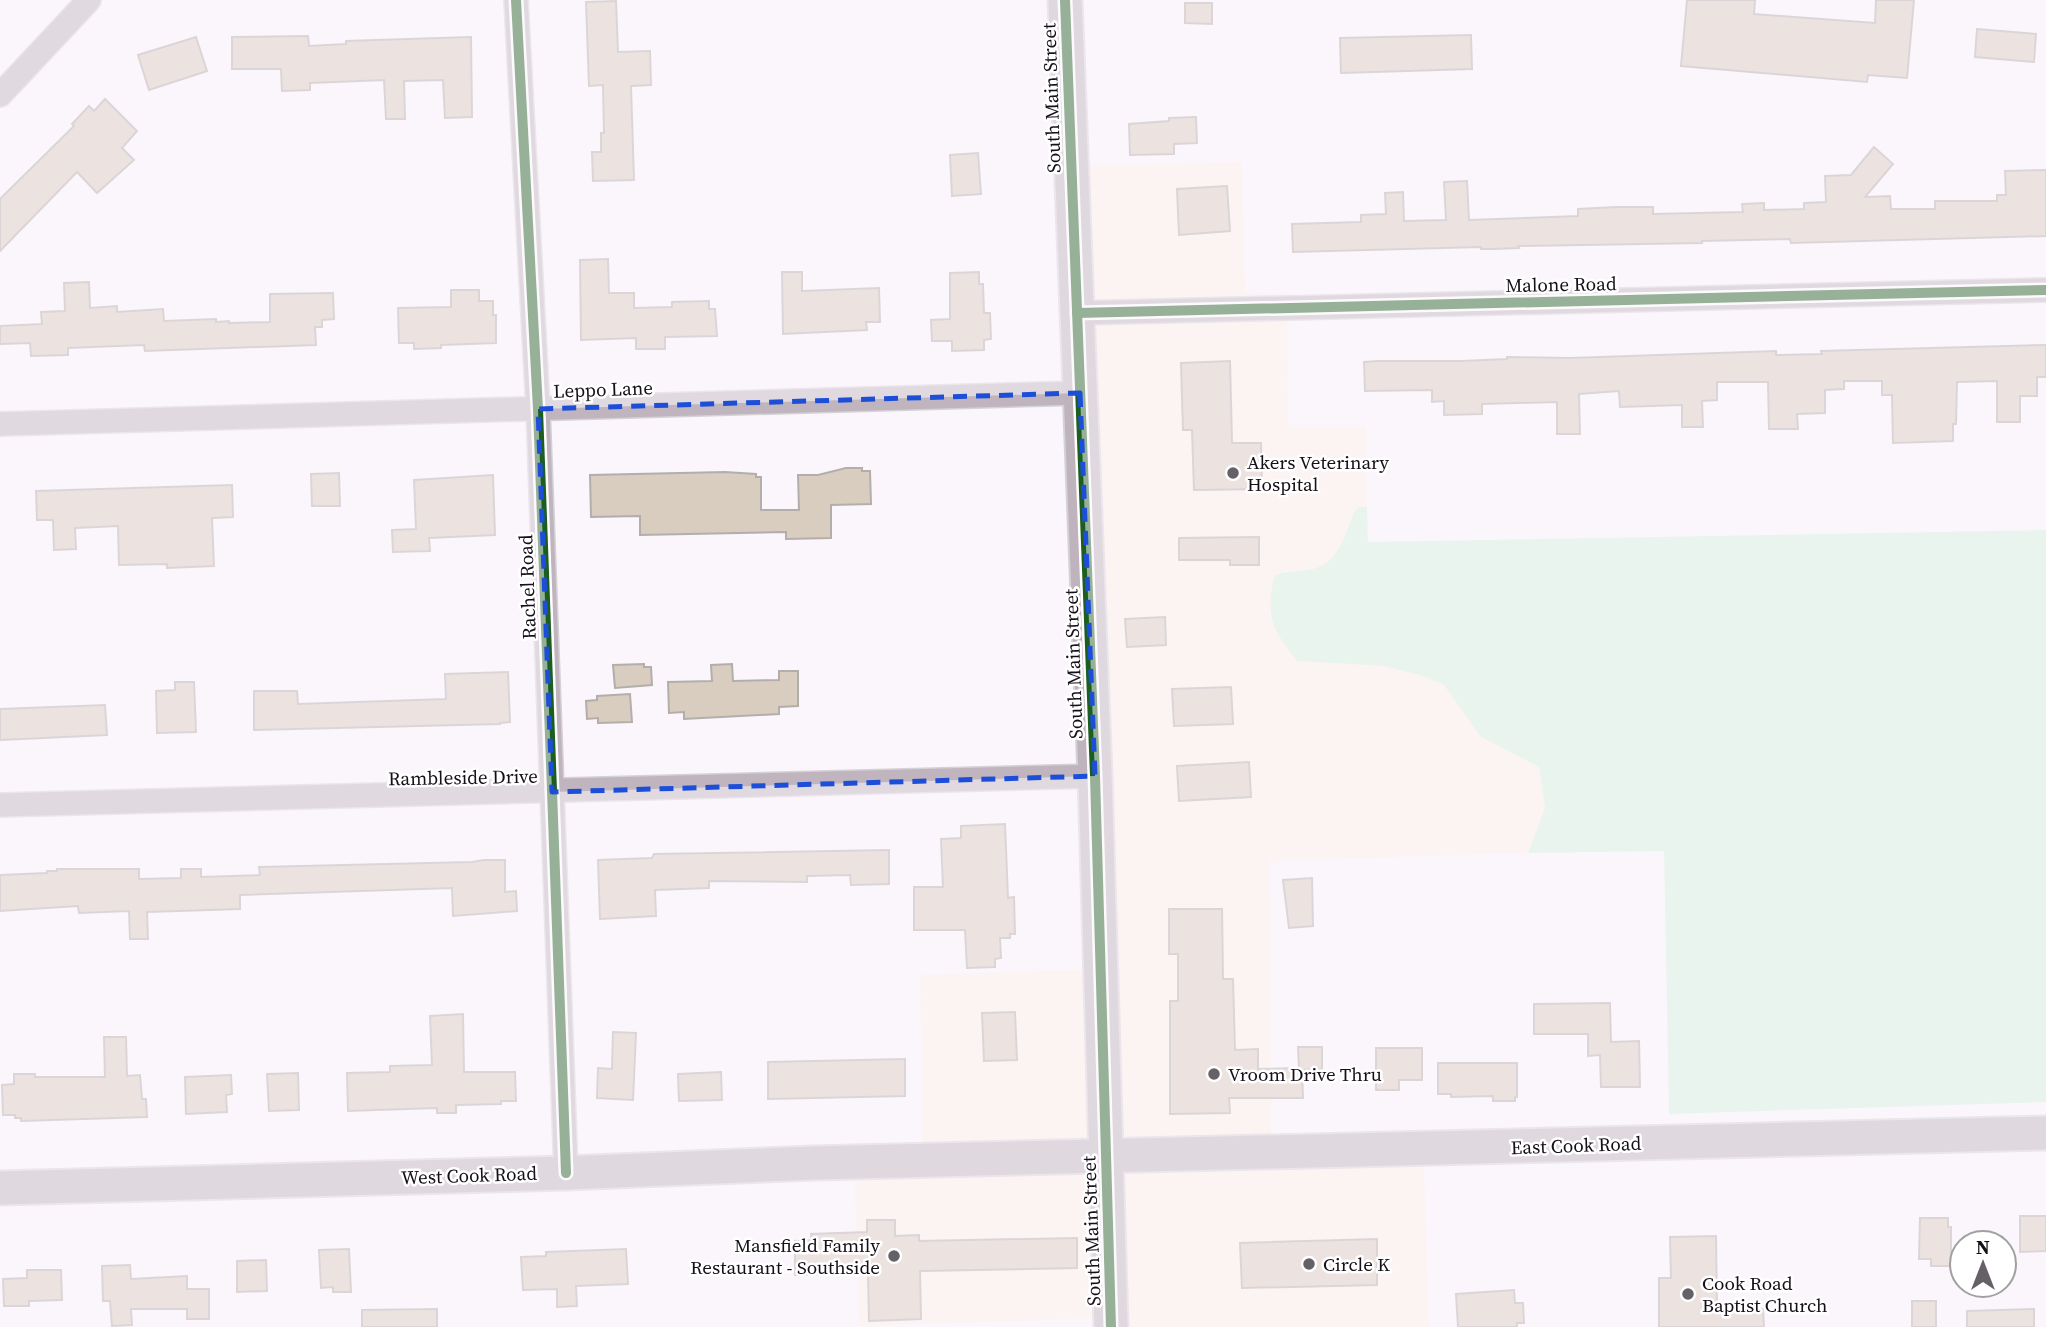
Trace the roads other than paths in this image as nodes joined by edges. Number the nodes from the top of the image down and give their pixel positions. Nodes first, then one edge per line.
1 (89, 0) edge
2 (516, 0) edge
3 (1065, 0) edge
4 (0, 95) edge
5 (2046, 290) edge
6 (1077, 313) junction
7 (1080, 393) junction
8 (538, 409) junction
9 (0, 424) edge
10 (1095, 776) junction
11 (552, 792) junction
12 (0, 805) edge
13 (2046, 1133) edge
14 (1106, 1156) junction
15 (566, 1173) junction
16 (0, 1188) edge
17 (1111, 1327) edge

1 - 4 street
2 - 8 street, Rachel Road
3 - 6 main road, South Main Street
5 - 6 street, Malone Road
6 - 7 main road, South Main Street
7 - 8 street, Leppo Lane
7 - 10 main road, South Main Street
8 - 9 street, Leppo Lane
8 - 11 street, Rachel Road
10 - 11 street, Rambleside Drive
10 - 14 main road, South Main Street
11 - 12 street, Rambleside Drive
11 - 15 street, Rachel Road
13 - 14 main road, East Cook Road
14 - 15 main road, West Cook Road
14 - 17 main road, South Main Street
15 - 16 main road, West Cook Road

